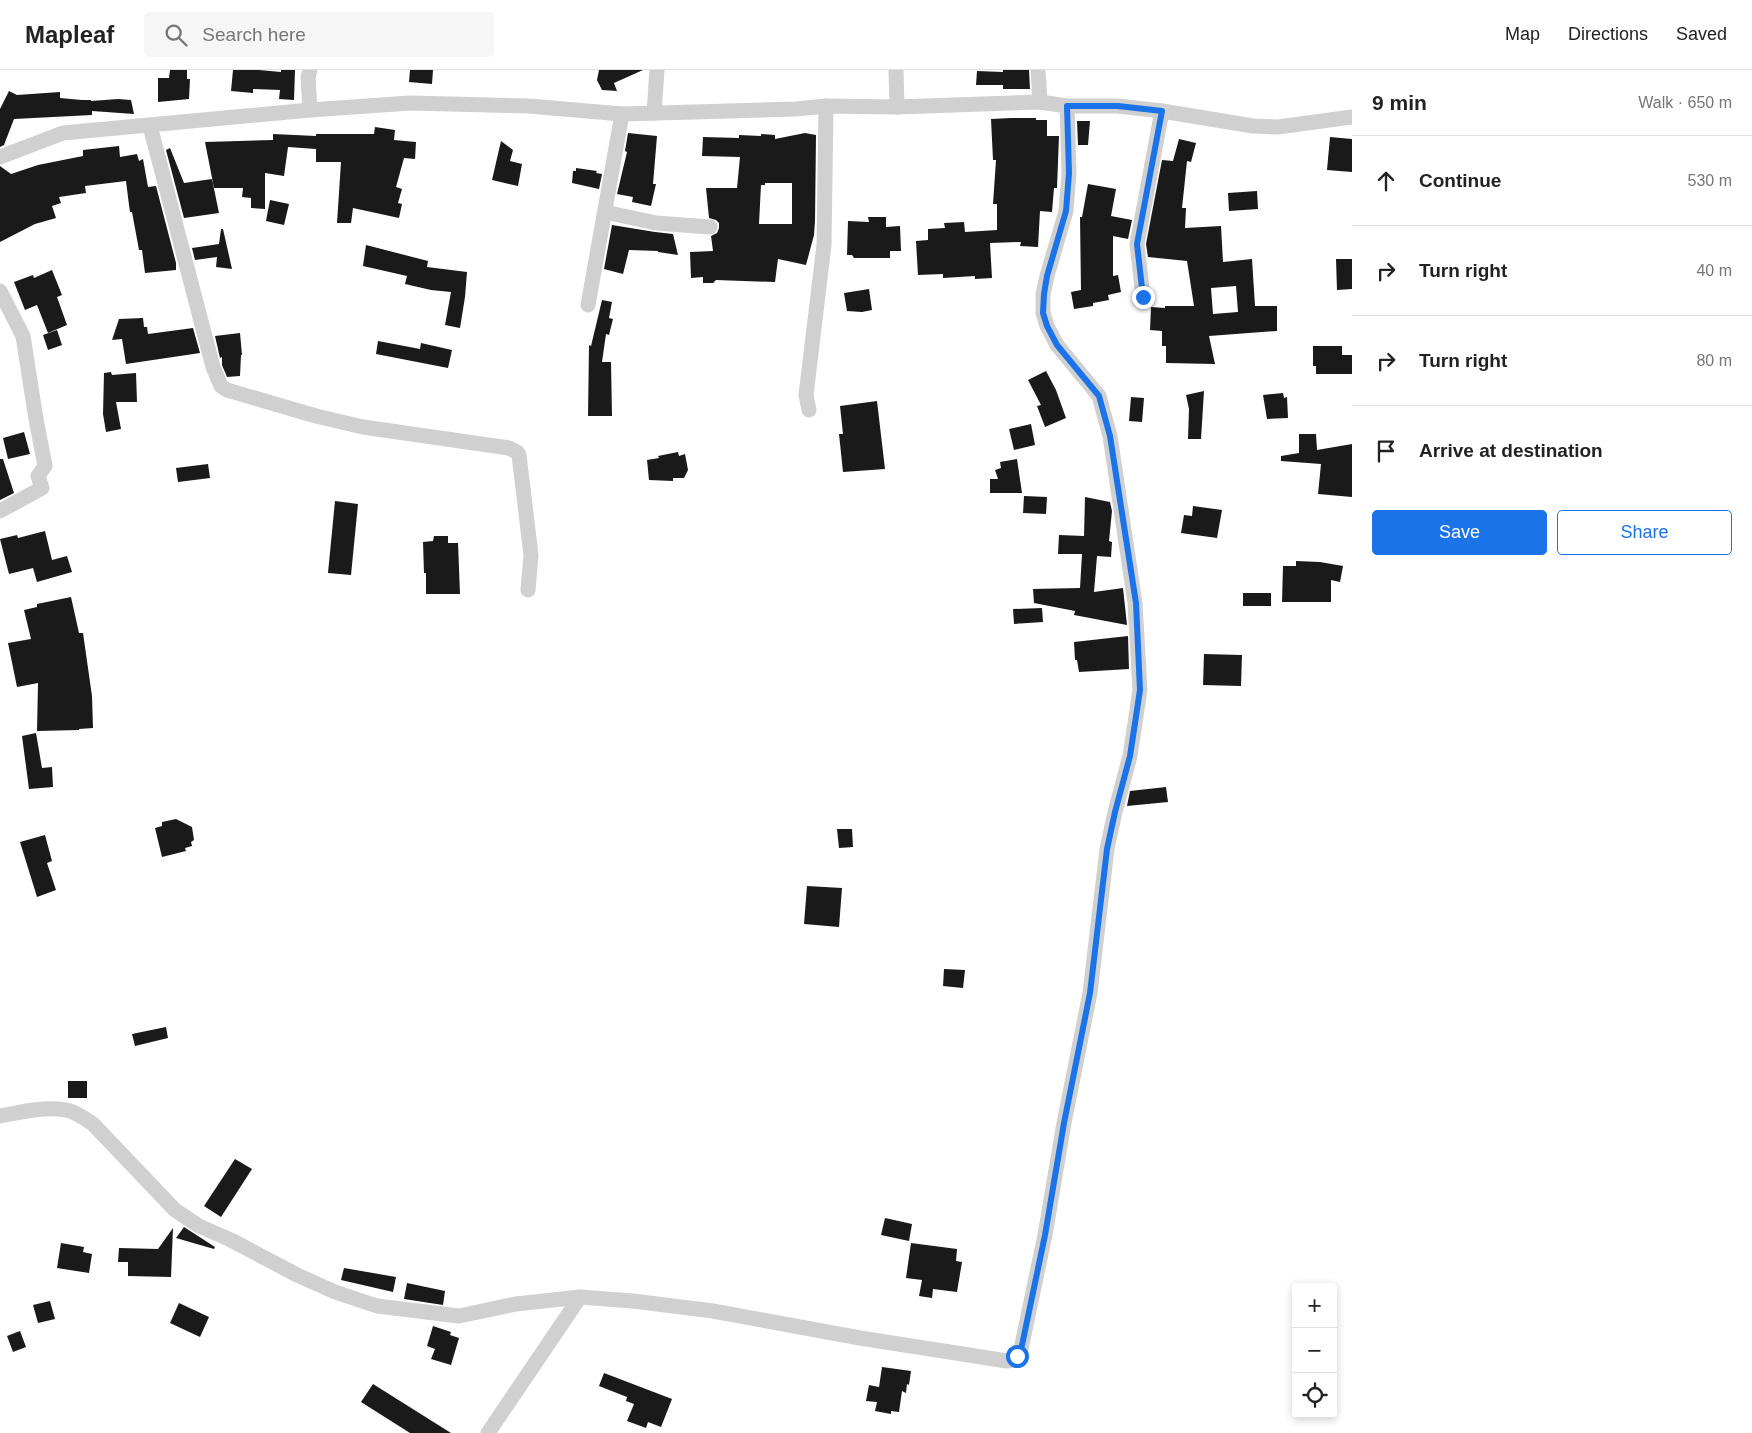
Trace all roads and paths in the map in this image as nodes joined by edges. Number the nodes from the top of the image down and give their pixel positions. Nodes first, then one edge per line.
1 (310, 70) edge
2 (657, 70) edge
3 (896, 70) edge
4 (1038, 70) edge
5 (1040, 102) junction
6 (826, 106) junction
7 (897, 106) junction
8 (1067, 106) junction
9 (310, 110) junction
10 (1162, 111) junction
11 (654, 112) junction
12 (622, 114) junction
13 (1352, 118) edge
14 (150, 126) junction
15 (0, 157) edge
16 (605, 212) junction
17 (710, 228) dead end
18 (0, 290) edge
19 (1143, 297) dead end
20 (588, 304) dead end
21 (809, 410) dead end
22 (0, 511) edge
23 (528, 590) dead end
24 (0, 1116) edge
25 (580, 1297) junction
26 (488, 1433) edge

1 - 9 street
2 - 11 street
3 - 7 street
4 - 5 street
5 - 7 street
5 - 8 street
6 - 7 street
6 - 11 street
6 - 21 street
8 - 10 street
8 - 25 street
9 - 12 street
9 - 14 street
10 - 13 street
10 - 19 street
11 - 12 street
12 - 16 street
14 - 15 street
14 - 23 street
16 - 17 street
16 - 20 street
18 - 22 street
24 - 25 street
25 - 26 street

